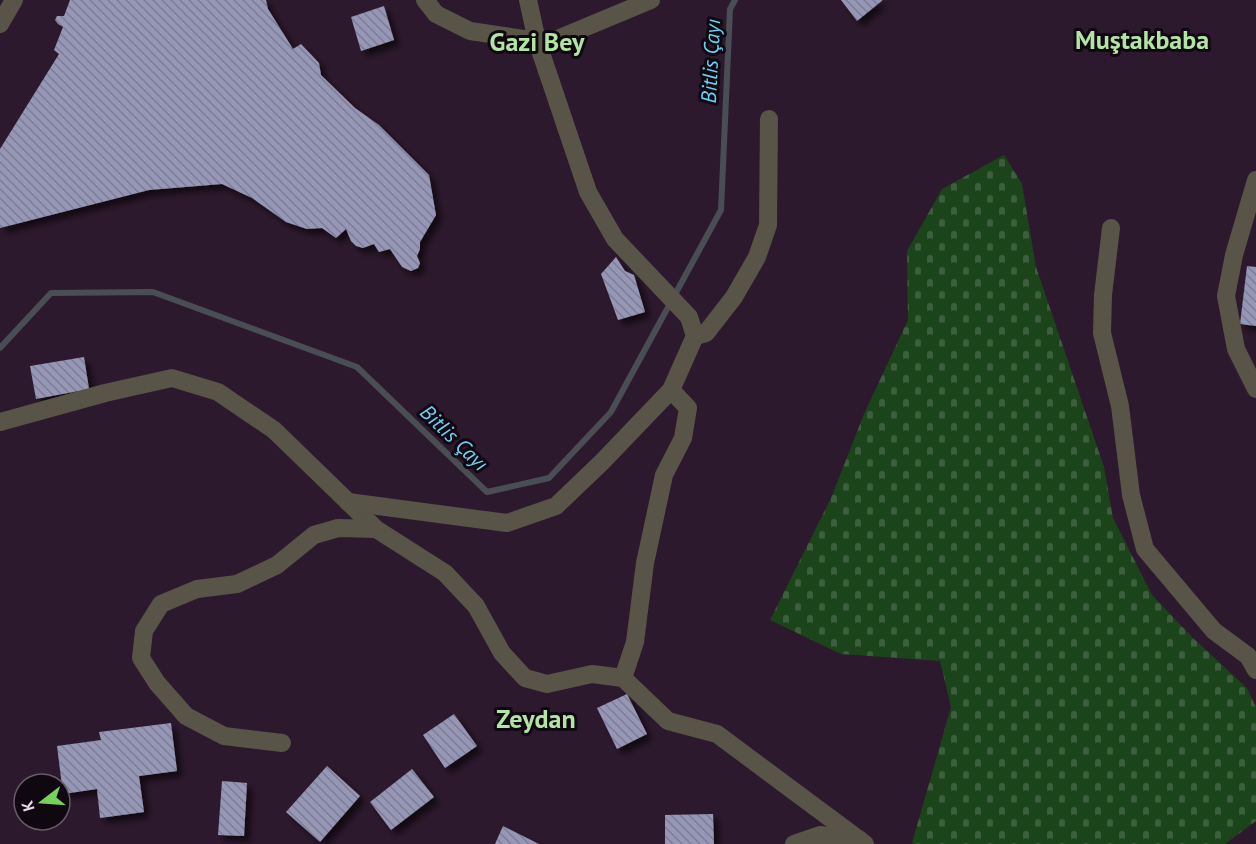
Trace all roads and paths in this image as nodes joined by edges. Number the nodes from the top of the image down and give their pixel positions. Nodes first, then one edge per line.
1 (425, 0) edge
2 (528, 0) edge
3 (651, 0) edge
4 (10, 1) edge
5 (0, 24) edge
6 (537, 41) junction
7 (769, 119) dead end
8 (1256, 180) edge
9 (1111, 228) dead end
10 (695, 336) junction
11 (1256, 389) edge
12 (671, 390) junction
13 (1, 423) edge
14 (348, 502) junction
15 (376, 529) junction
16 (1256, 670) edge
17 (623, 678) junction
18 (282, 743) dead end
19 (864, 842) edge
20 (794, 844) edge

1 - 6 street
2 - 6 street
3 - 6 street
4 - 5 street
6 - 10 street
7 - 10 street
8 - 11 street
9 - 16 street
10 - 12 street
12 - 14 street
12 - 17 street
13 - 14 street
14 - 15 street
15 - 17 street
15 - 18 street
17 - 19 street
19 - 20 street

